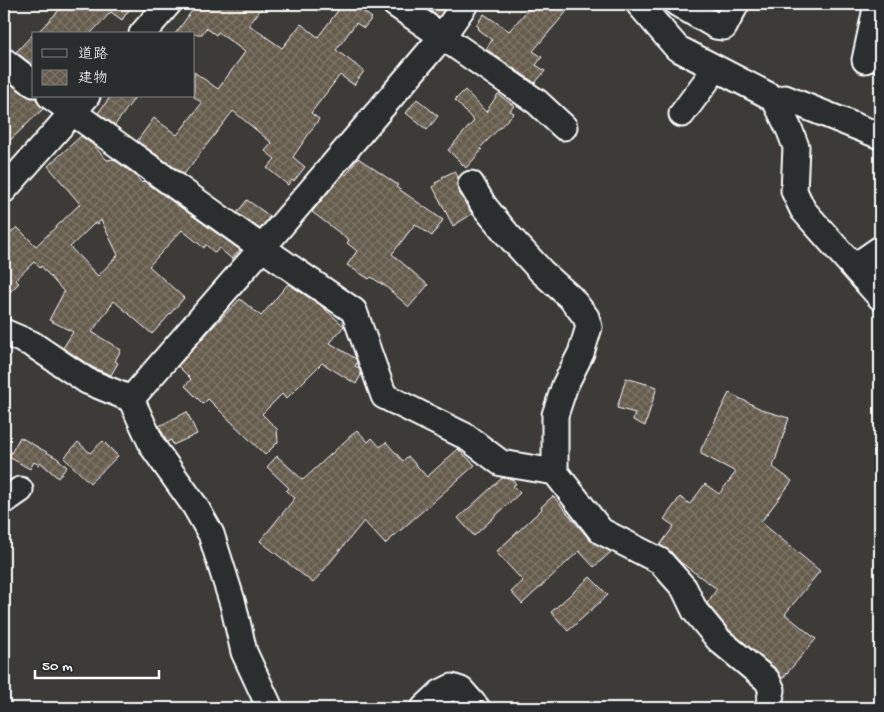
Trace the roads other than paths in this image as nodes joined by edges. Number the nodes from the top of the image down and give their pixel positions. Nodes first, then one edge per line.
1 (168, 4) edge
2 (395, 4) edge
3 (465, 4) edge
4 (639, 4) edge
5 (678, 4) edge
6 (736, 4) edge
7 (877, 4) edge
8 (144, 32) edge
9 (442, 37) junction
10 (865, 60) dead end
11 (4, 61) edge
12 (716, 68) junction
13 (32, 82) edge
14 (57, 98) edge
15 (776, 102) junction
16 (80, 105) edge
17 (682, 114) dead end
18 (564, 127) dead end
19 (879, 134) edge
20 (471, 184) dead end
21 (4, 190) edge
22 (262, 248) junction
23 (880, 249) edge
24 (854, 267) junction
25 (880, 297) edge
26 (4, 332) edge
27 (131, 399) junction
28 (555, 472) junction
29 (270, 708) edge
30 (424, 708) edge
31 (478, 708) edge
32 (768, 708) edge

1 - 8 street
2 - 9 street
3 - 9 street
4 - 12 street
5 - 6 street
7 - 10 street
9 - 18 street
9 - 22 street
11 - 13 street
12 - 15 street
12 - 17 street
14 - 16 street
15 - 19 street
15 - 24 street
16 - 21 street
16 - 22 street
20 - 28 street
22 - 27 street
22 - 28 street
23 - 24 street
24 - 25 street
26 - 27 street
27 - 29 street
28 - 32 street
30 - 31 street

